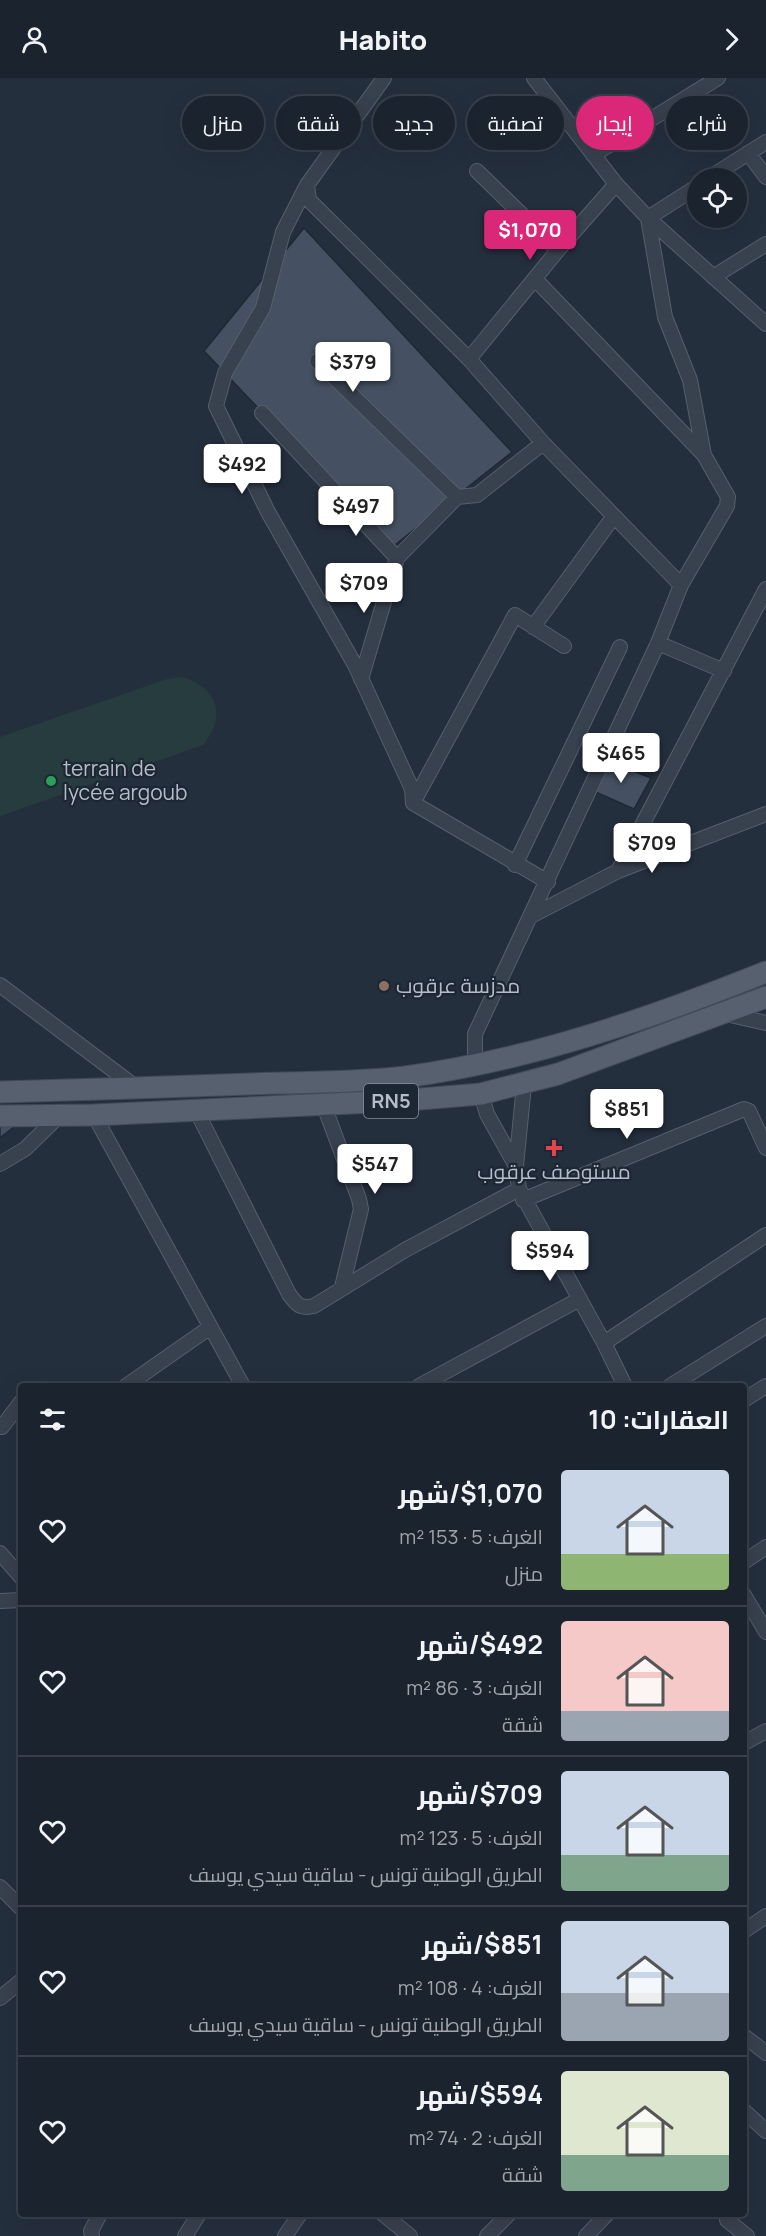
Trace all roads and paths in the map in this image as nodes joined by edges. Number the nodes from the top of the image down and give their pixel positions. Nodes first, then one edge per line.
1 (384, 78) edge
2 (534, 78) edge
3 (718, 78) edge
4 (766, 142) edge
5 (748, 153) junction
6 (593, 155) junction
7 (725, 168) edge
8 (477, 171) dead end
9 (766, 177) edge
10 (616, 184) junction
11 (307, 185) junction
12 (687, 193) edge
13 (648, 218) junction
14 (766, 244) edge
15 (558, 250) junction
16 (713, 277) junction
17 (535, 279) junction
18 (766, 324) edge
19 (469, 359) junction
20 (317, 362) dead end
21 (262, 413) dead end
22 (543, 443) junction
23 (704, 455) junction
24 (457, 497) junction
25 (614, 516) junction
26 (397, 558) junction
27 (681, 585) junction
28 (766, 590) edge
29 (533, 627) junction
30 (658, 643) junction
31 (564, 646) dead end
32 (620, 647) dead end
33 (724, 671) junction
34 (361, 679) junction
35 (413, 803) junction
36 (766, 814) edge
37 (515, 865) junction
38 (618, 871) junction
39 (548, 882) junction
40 (531, 916) junction
41 (766, 972) edge
42 (0, 985) edge
43 (766, 997) edge
44 (726, 1014) junction
45 (766, 1023) edge
46 (475, 1065) junction
47 (286, 1083) junction
48 (524, 1085) junction
49 (137, 1088) junction
50 (0, 1092) edge
51 (481, 1094) junction
52 (326, 1103) junction
53 (287, 1105) junction
54 (196, 1110) junction
55 (60, 1115) junction
56 (94, 1115) junction
57 (0, 1116) edge
58 (766, 1148) edge
59 (0, 1164) edge
60 (516, 1166) junction
61 (521, 1195) junction
62 (766, 1235) edge
63 (342, 1287) junction
64 (578, 1300) junction
65 (766, 1326) edge
66 (209, 1328) junction
67 (604, 1342) junction
68 (134, 1383) edge
69 (241, 1383) edge
70 (425, 1383) edge
71 (624, 1383) edge
72 (674, 1383) edge
73 (766, 1386) edge
74 (747, 1398) edge
75 (18, 1406) edge
76 (1, 1429) edge
77 (766, 1548) edge
78 (0, 1554) edge
79 (747, 1560) edge
80 (18, 1574) edge
81 (18, 1600) edge
82 (747, 1600) edge
83 (0, 1601) edge
84 (766, 1632) edge
85 (766, 1731) edge
86 (747, 1741) edge
87 (0, 1887) edge
88 (18, 1905) edge
89 (766, 1916) edge
90 (747, 1928) edge
91 (18, 1983) edge
92 (0, 1998) edge
93 (747, 2038) edge
94 (766, 2053) edge
95 (747, 2114) edge
96 (766, 2131) edge
97 (98, 2217) edge
98 (197, 2217) edge
99 (298, 2217) edge
100 (387, 2217) edge
101 (506, 2217) edge
102 (604, 2217) edge
103 (727, 2220) dead end
104 (89, 2234) edge
105 (185, 2236) edge
106 (285, 2236) edge
107 (411, 2236) edge
108 (487, 2236) edge
109 (586, 2236) edge
110 (747, 2236) edge

1 - 11 street
2 - 6 street
3 - 6 street
4 - 5 street
5 - 7 street
5 - 9 street
6 - 10 street
8 - 15 street
10 - 13 street
10 - 15 street
11 - 19 street
11 - 34 street
12 - 13 street
13 - 16 street
13 - 23 street
14 - 16 street
15 - 17 street
16 - 18 street
17 - 19 street
17 - 23 street
19 - 22 street
20 - 24 street
21 - 26 street
22 - 24 street
22 - 25 street
23 - 27 street
24 - 26 street
25 - 27 street
25 - 29 street
26 - 34 street
27 - 30 street
28 - 33 street
29 - 31 street
29 - 35 street
30 - 33 street
30 - 39 street
32 - 37 street
33 - 38 street
34 - 35 street
35 - 37 street
36 - 38 street
37 - 39 street
38 - 40 street
39 - 40 street
40 - 46 street
41 - 46 main road, RN5
42 - 49 street
43 - 44 main road, RN5
44 - 45 street
44 - 48 main road, RN5
46 - 47 main road, RN5
47 - 49 main road, RN5
47 - 53 main road
48 - 51 main road, RN5
48 - 60 street
49 - 50 main road, RN5
51 - 52 main road, RN5
51 - 60 street
52 - 53 main road, RN5
52 - 63 street
53 - 54 main road, RN5
54 - 56 main road, RN5
54 - 63 street
55 - 56 main road, RN5
55 - 57 main road, RN5
55 - 59 street
56 - 66 street
58 - 61 street
60 - 61 street
61 - 63 street
61 - 64 street
62 - 67 street
64 - 67 street
64 - 70 street
65 - 72 street
66 - 68 street
66 - 69 street
67 - 71 street
73 - 74 street
75 - 76 street
77 - 79 street
78 - 80 street
81 - 83 street
82 - 84 street
85 - 86 street
87 - 88 street
89 - 90 street
91 - 92 street
93 - 94 street
95 - 96 street
97 - 104 street
98 - 105 street
99 - 106 street
100 - 107 street
101 - 108 street
102 - 109 street
103 - 110 street

